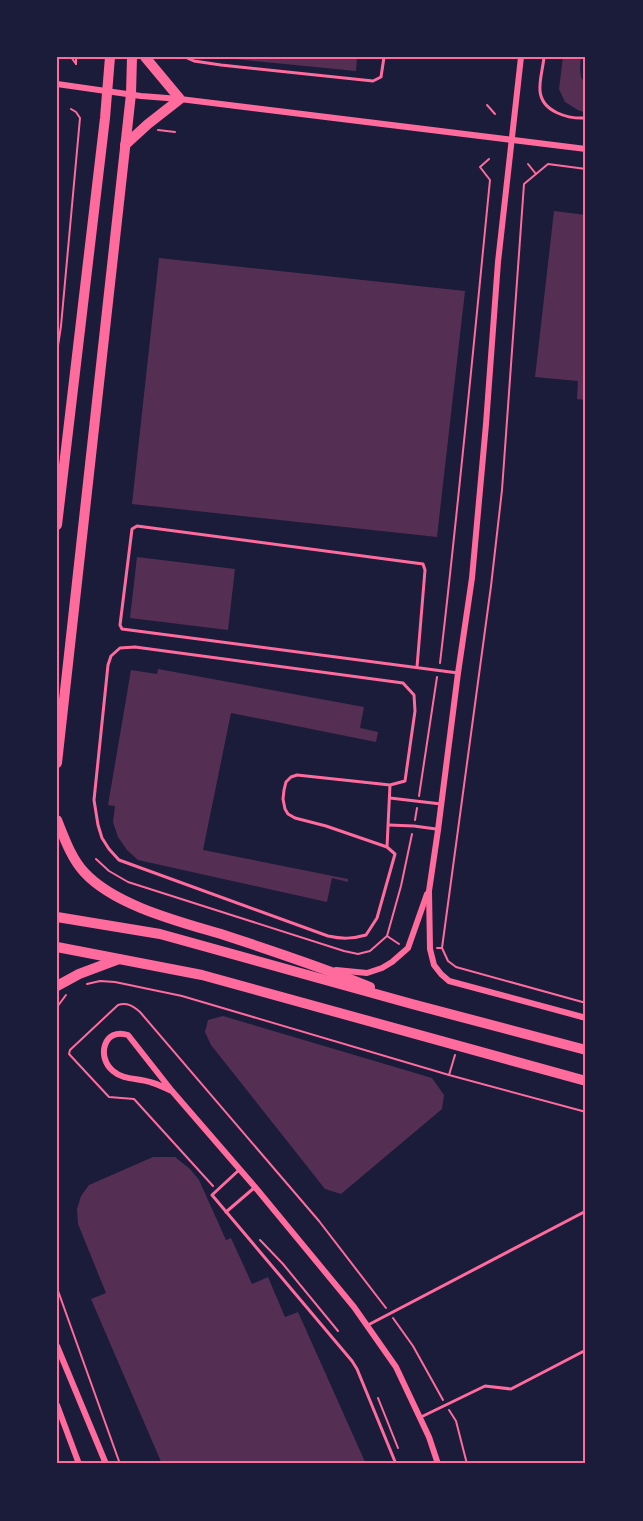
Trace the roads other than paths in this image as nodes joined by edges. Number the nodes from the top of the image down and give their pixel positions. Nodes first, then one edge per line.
1 (110, 57) edge
2 (132, 57) edge
3 (145, 57) edge
4 (185, 57) edge
5 (384, 57) edge
6 (521, 57) edge
7 (544, 57) edge
8 (57, 84) edge
9 (108, 91) junction
10 (130, 94) junction
11 (180, 99) junction
12 (586, 118) edge
13 (512, 140) junction
14 (125, 145) junction
15 (586, 149) edge
16 (57, 525) edge
17 (417, 667) junction
18 (458, 673) junction
19 (57, 763) edge
20 (390, 785) junction
21 (390, 798) junction
22 (441, 804) junction
23 (57, 820) edge
24 (389, 825) junction
25 (438, 830) junction
26 (387, 847) junction
27 (429, 891) junction
28 (57, 917) edge
29 (57, 947) edge
30 (120, 959) junction
31 (328, 969) junction
32 (57, 986) edge
33 (412, 1004) junction
34 (586, 1018) edge
35 (586, 1050) edge
36 (586, 1081) edge
37 (172, 1091) junction
38 (240, 1169) junction
39 (255, 1186) junction
40 (586, 1211) edge
41 (226, 1212) junction
42 (367, 1325) junction
43 (57, 1346) edge
44 (586, 1350) edge
45 (57, 1405) edge
46 (419, 1418) junction
47 (79, 1464) edge
48 (106, 1464) edge
49 (396, 1464) edge
50 (438, 1464) edge

1 - 9 main road
2 - 10 main road
3 - 11 main road
4 - 5 lane
6 - 13 street
7 - 12 lane
8 - 9 street
9 - 10 street
9 - 16 main road
10 - 11 street
10 - 14 main road
11 - 13 street
11 - 14 main road
13 - 15 street
13 - 18 street
14 - 19 main road
17 - 17 lane
17 - 18 lane
18 - 22 street
20 - 21 lane
20 - 26 lane
20 - 26 lane
21 - 22 lane
21 - 24 lane
22 - 25 street
23 - 31 main road
24 - 25 lane
24 - 26 lane
25 - 27 street
27 - 31 street
27 - 34 street
28 - 33 main road
29 - 30 main road
30 - 32 main road
30 - 36 main road
31 - 33 main road
33 - 35 main road
37 - 37 street
37 - 38 street
38 - 39 street
38 - 41 lane
39 - 41 lane
39 - 42 street
40 - 42 lane
41 - 49 lane
42 - 46 street
43 - 48 street
44 - 46 lane
45 - 47 street
46 - 50 street

